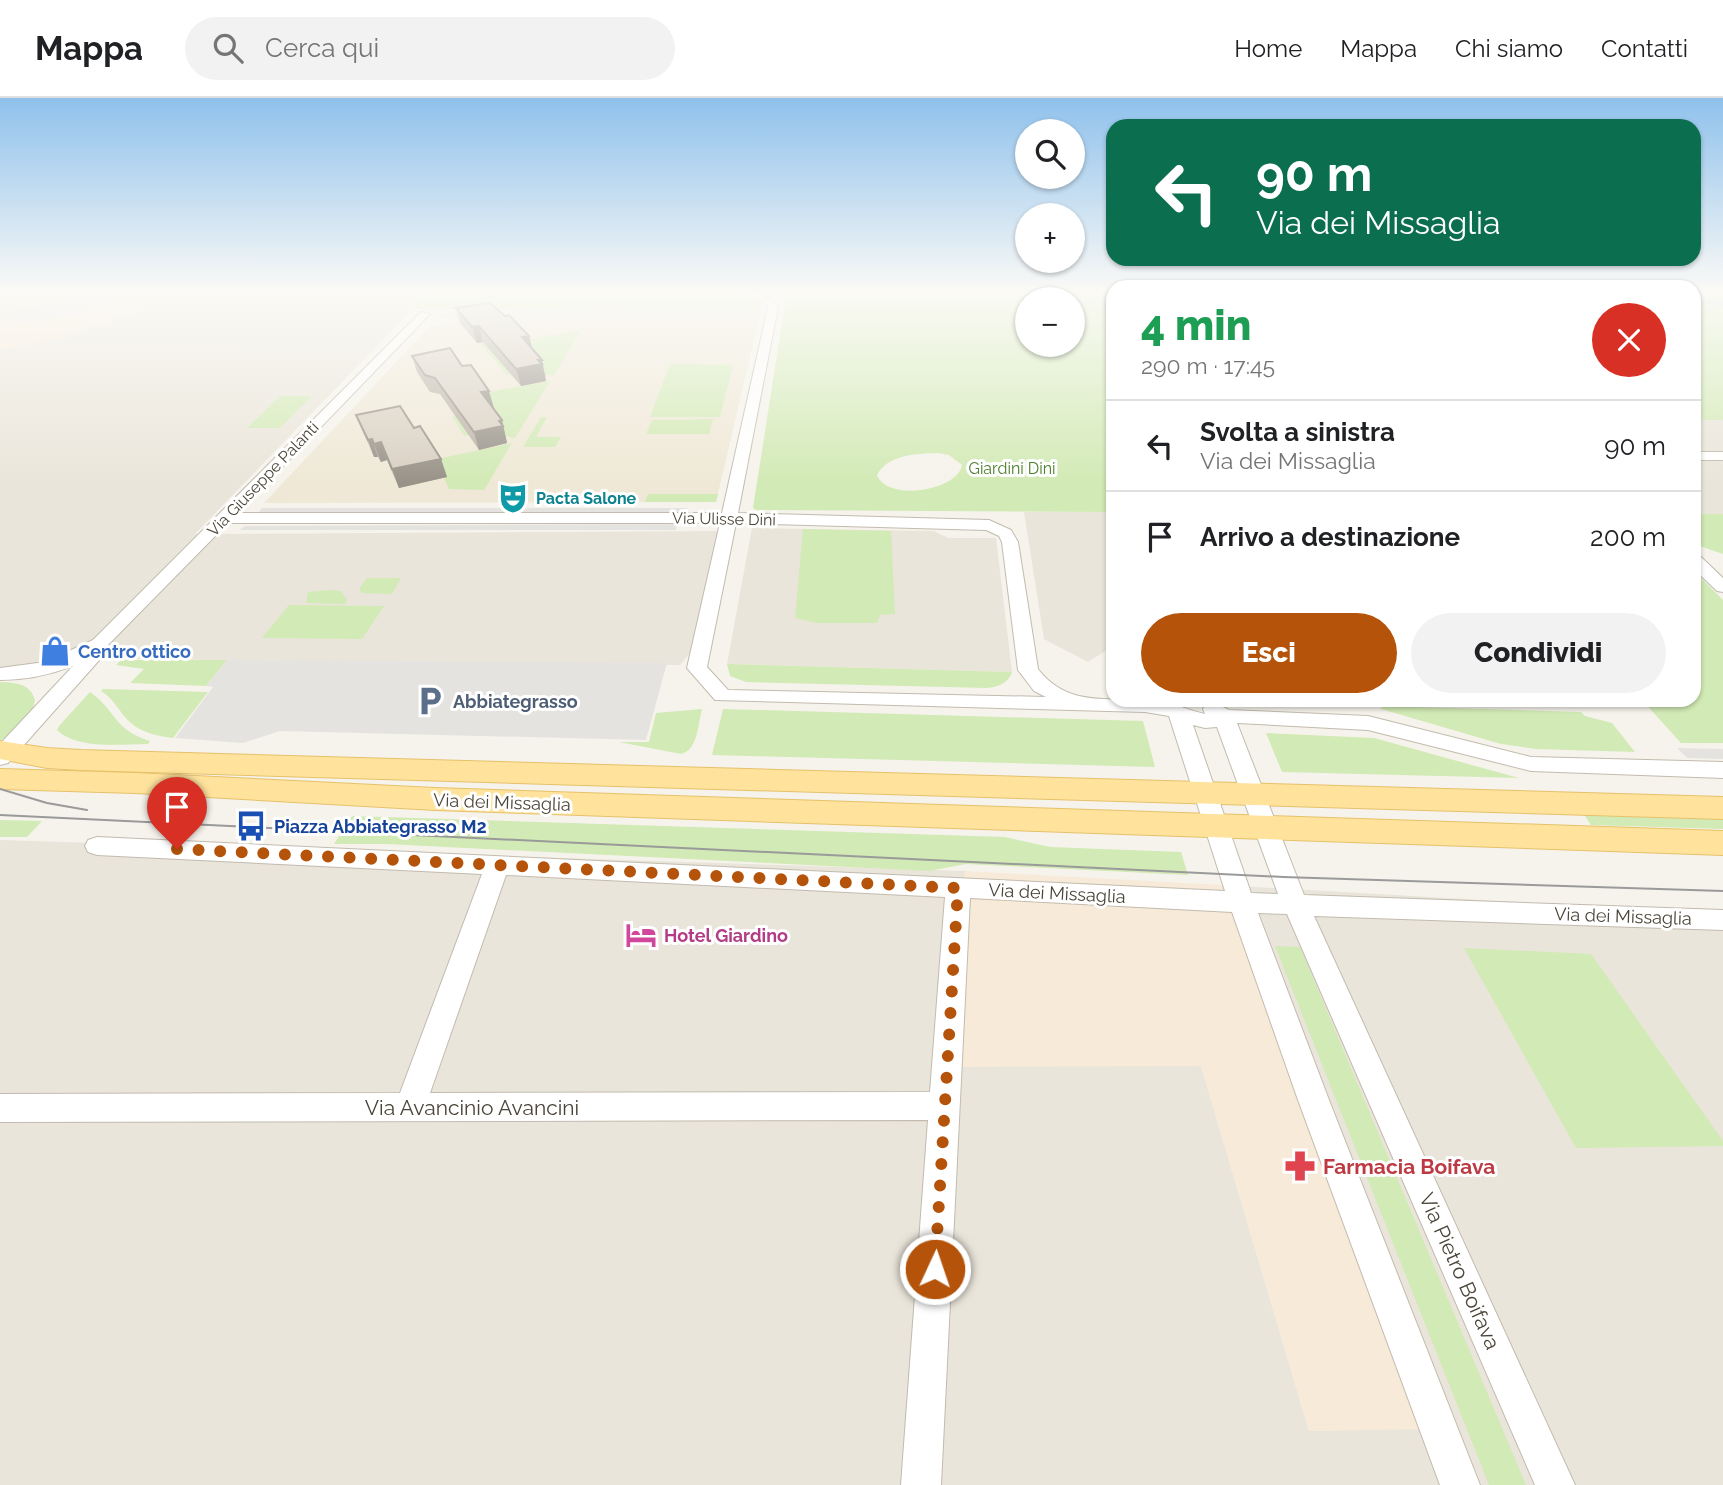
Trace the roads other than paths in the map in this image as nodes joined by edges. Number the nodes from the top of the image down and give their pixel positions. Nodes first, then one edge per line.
1 (384, 356) edge
2 (762, 356) edge
3 (1701, 456) edge
4 (1723, 456) edge
5 (226, 518) junction
6 (727, 518) junction
7 (1701, 567) edge
8 (1723, 587) edge
9 (100, 644) junction
10 (1028, 670) junction
11 (0, 674) edge
12 (22, 675) junction
13 (967, 702) junction
14 (48, 704) junction
15 (1092, 705) junction
16 (1106, 705) edge
17 (1150, 707) edge
18 (1178, 712) junction
19 (1224, 716) junction
20 (1, 759) edge
21 (1723, 770) edge
22 (1204, 793) junction
23 (1251, 794) junction
24 (1723, 808) edge
25 (1214, 826) junction
26 (1263, 828) junction
27 (1723, 843) edge
28 (97, 846) dead end
29 (498, 864) junction
30 (958, 888) junction
31 (1241, 902) junction
32 (1296, 905) junction
33 (1723, 920) edge
34 (945, 1106) junction
35 (410, 1107) junction
36 (0, 1108) edge
37 (921, 1485) edge
38 (1460, 1485) edge
39 (1555, 1485) edge

1 - 5 street, Via Giuseppe Palanti
2 - 6 street
3 - 4 street
5 - 6 street, Via Ulisse Dini
5 - 9 street, Via Giuseppe Palanti
6 - 10 street, Via Ulisse Dini
6 - 13 street
7 - 8 street
9 - 12 street
9 - 14 street, Via Giuseppe Palanti
10 - 13 street
10 - 15 street
11 - 12 street
12 - 14 street
13 - 15 street
14 - 20 street, Via Giuseppe Palanti
15 - 16 street
17 - 18 street
18 - 19 street
18 - 22 street
19 - 21 street
19 - 23 street
20 - 22 main road, Via dei Missaglia
20 - 25 main road, Via dei Missaglia
22 - 23 main road, Via dei Missaglia
22 - 25 street
23 - 24 main road, Via dei Missaglia
23 - 26 street
25 - 26 main road, Via dei Missaglia
25 - 31 street
26 - 27 main road, Via dei Missaglia
26 - 32 street, Via Pietro Boifava
28 - 29 street, Via dei Missaglia
29 - 30 street, Via dei Missaglia
29 - 35 street
30 - 31 street, Via dei Missaglia
30 - 34 street
31 - 32 street, Via dei Missaglia
31 - 38 street
32 - 33 street, Via dei Missaglia
32 - 39 street, Via Pietro Boifava
34 - 35 street, Via Avancinio Avancini
34 - 37 street
35 - 36 street, Via Avancinio Avancini

